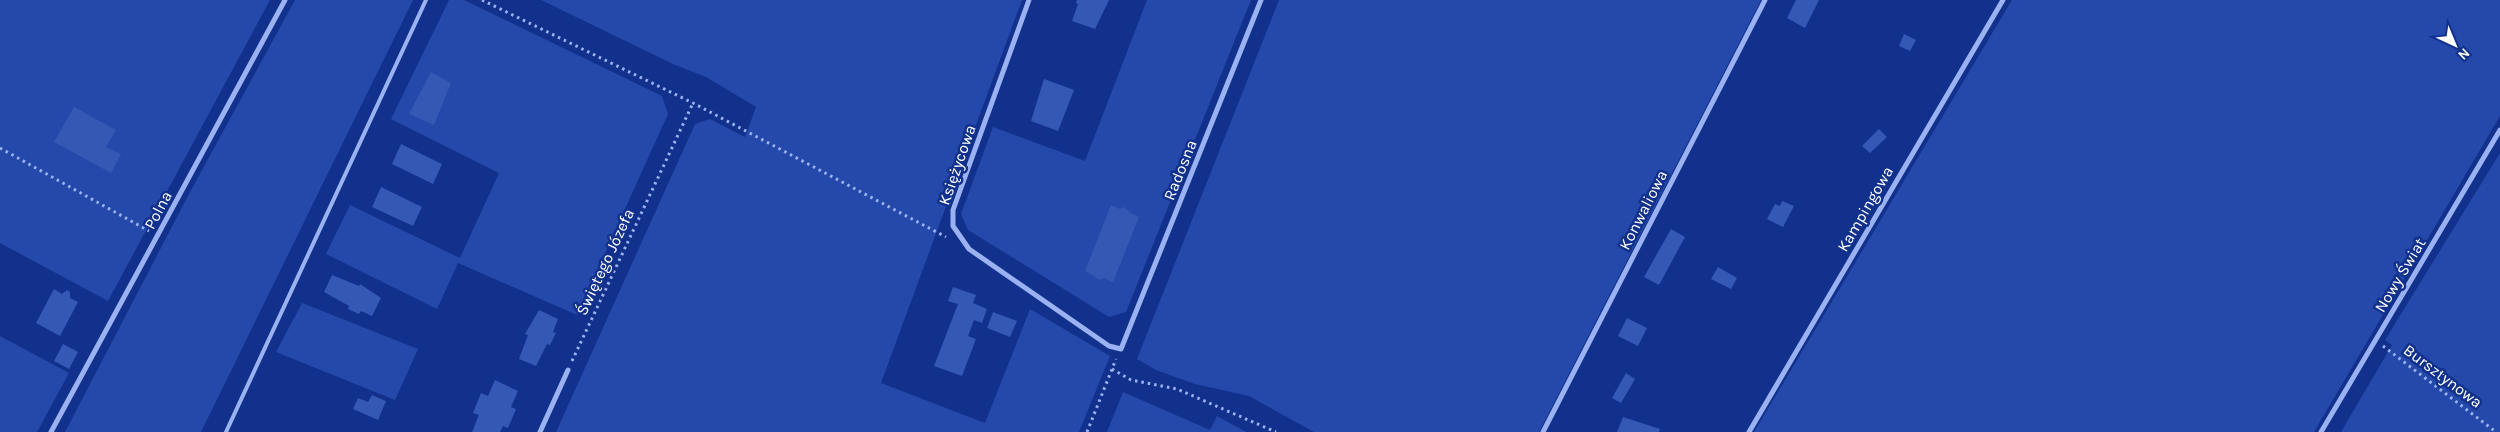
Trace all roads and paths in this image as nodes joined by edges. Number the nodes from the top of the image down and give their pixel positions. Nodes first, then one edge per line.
1 (285, 0) edge
2 (426, 0) edge
3 (482, 0) edge
4 (1029, 0) edge
5 (1261, 0) edge
6 (1765, 0) edge
7 (2003, 0) edge
8 (693, 103) junction
9 (2500, 130) edge
10 (0, 148) edge
11 (158, 236) junction
12 (969, 249) junction
13 (2375, 340) junction
14 (1120, 349) junction
15 (568, 370) joint
16 (1112, 370) junction
17 (51, 432) edge
18 (226, 432) edge
19 (540, 432) edge
20 (1086, 432) edge
21 (1276, 432) edge
22 (1543, 432) edge
23 (1749, 432) edge
24 (2321, 432) edge
25 (2496, 432) edge

1 - 11 street, Polna
2 - 18 lane
3 - 8 path
4 - 12 street, Księżycowa
5 - 14 street, Radosna
6 - 22 street, Konwaliowa
7 - 23 street, Kampingowa
8 - 12 path
8 - 15 path, Świętego Józefa
9 - 13 street, Nowy Świat
10 - 11 path
11 - 17 street, Polna
12 - 14 street, Księżycowa
13 - 24 street, Nowy Świat
13 - 25 path, Bursztynowa
14 - 16 path
15 - 19 street
16 - 20 path
16 - 21 path

